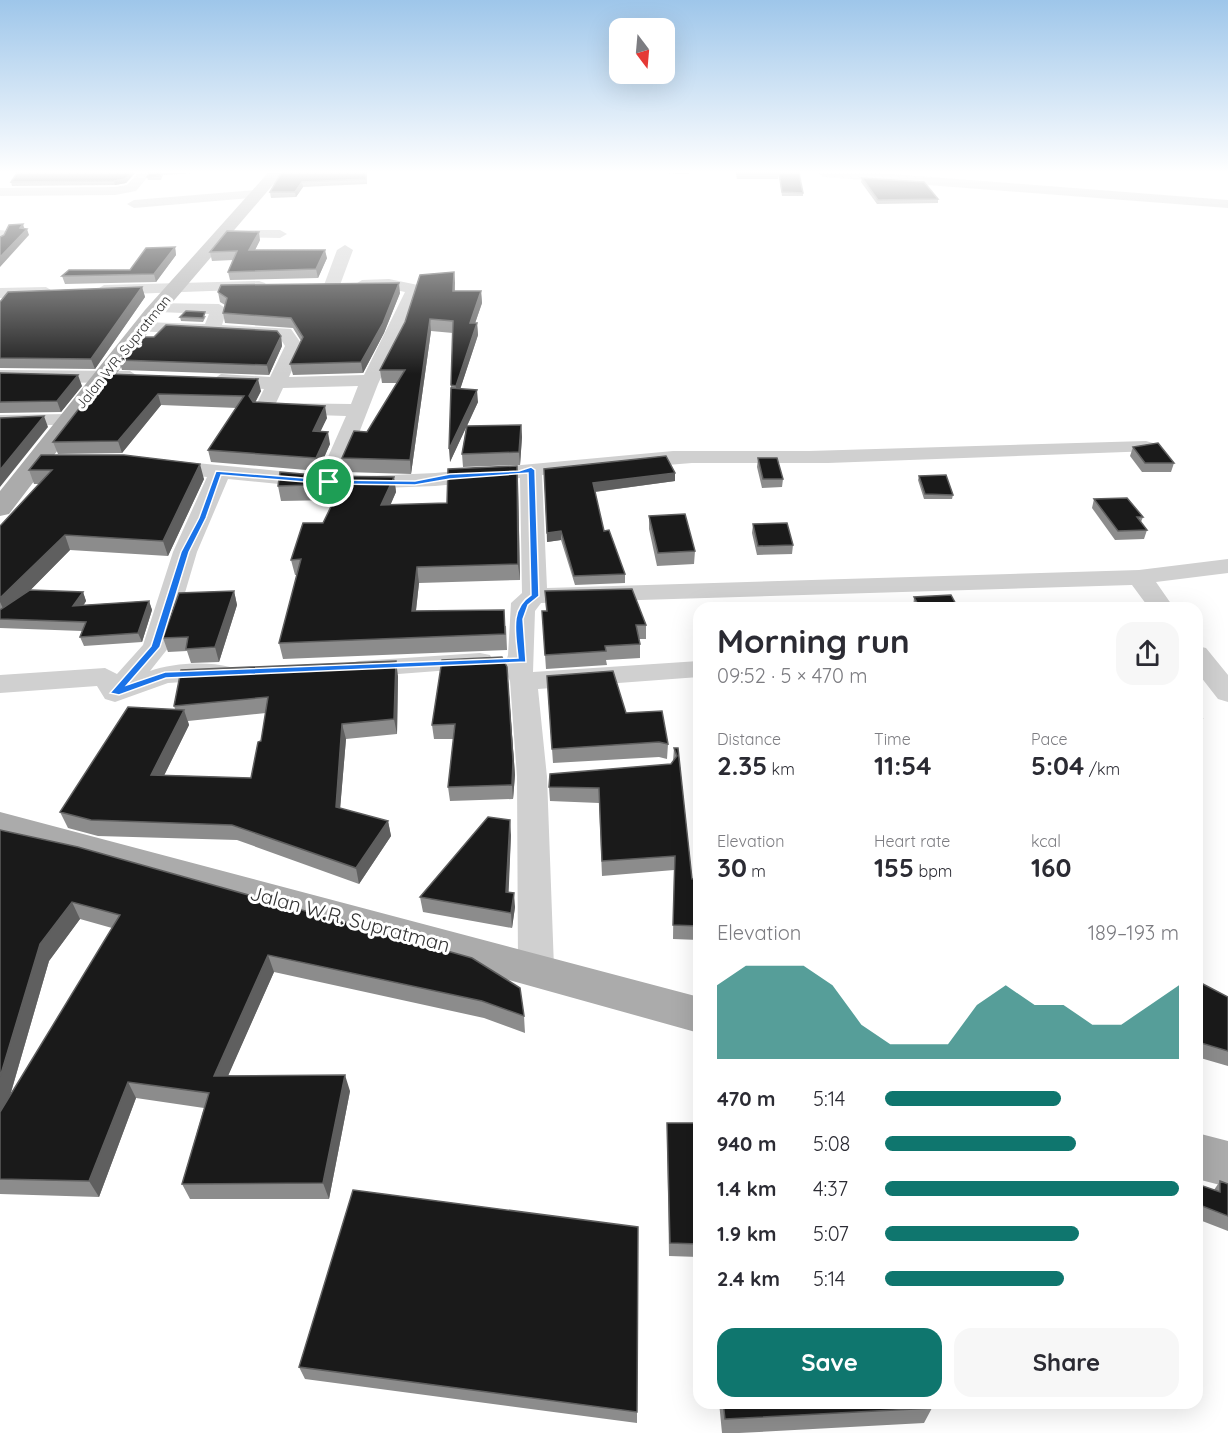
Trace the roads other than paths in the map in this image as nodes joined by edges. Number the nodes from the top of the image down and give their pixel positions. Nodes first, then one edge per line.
1 (215, 240) edge
2 (345, 250) dead end
3 (174, 288) junction
4 (84, 290) edge
5 (61, 291) edge
6 (0, 293) edge
7 (267, 302) edge
8 (158, 308) junction
9 (141, 327) junction
10 (212, 328) junction
11 (0, 376) edge
12 (103, 376) junction
13 (146, 378) edge
14 (200, 380) edge
15 (372, 380) junction
16 (276, 382) junction
17 (356, 410) junction
18 (69, 420) junction
19 (0, 421) edge
20 (1146, 447) edge
21 (37, 461) junction
22 (66, 461) edge
23 (142, 464) edge
24 (531, 470) junction
25 (219, 473) junction
26 (329, 482) junction
27 (0, 508) edge
28 (1228, 566) edge
29 (1139, 577) junction
30 (535, 596) junction
31 (870, 597) edge
32 (1158, 602) edge
33 (1203, 662) edge
34 (335, 669) edge
35 (693, 669) edge
36 (523, 671) junction
37 (250, 672) edge
38 (0, 684) edge
39 (115, 693) junction
40 (1228, 693) edge
41 (0, 825) edge
42 (536, 969) junction
43 (693, 1013) edge
44 (1203, 1157) edge
45 (1228, 1164) edge

1 - 3 main road, Jalan WR. Supratman
2 - 15 street
3 - 4 street
3 - 7 street
3 - 8 main road, Jalan WR. Supratman
5 - 6 street
8 - 9 main road, Jalan WR. Supratman
8 - 10 street
9 - 10 street
9 - 12 main road, Jalan WR. Supratman
10 - 16 street
11 - 12 street
12 - 13 street
12 - 18 main road, Jalan WR. Supratman
14 - 16 street
15 - 16 street
15 - 17 street
16 - 17 street
17 - 26 street
18 - 19 street
18 - 21 main road, Jalan WR. Supratman
20 - 24 street
21 - 22 street
21 - 27 main road, Jalan WR. Supratman
23 - 25 street
24 - 26 street
24 - 30 street
25 - 26 street
25 - 39 street
28 - 29 street
29 - 31 street
29 - 32 street
30 - 31 street
30 - 36 street
33 - 40 street
34 - 36 street
35 - 36 street
36 - 42 street
37 - 39 street
38 - 39 street
41 - 42 main road, Jalan W.R. Supratman
42 - 43 main road, Jalan W.R. Supratman
44 - 45 main road

